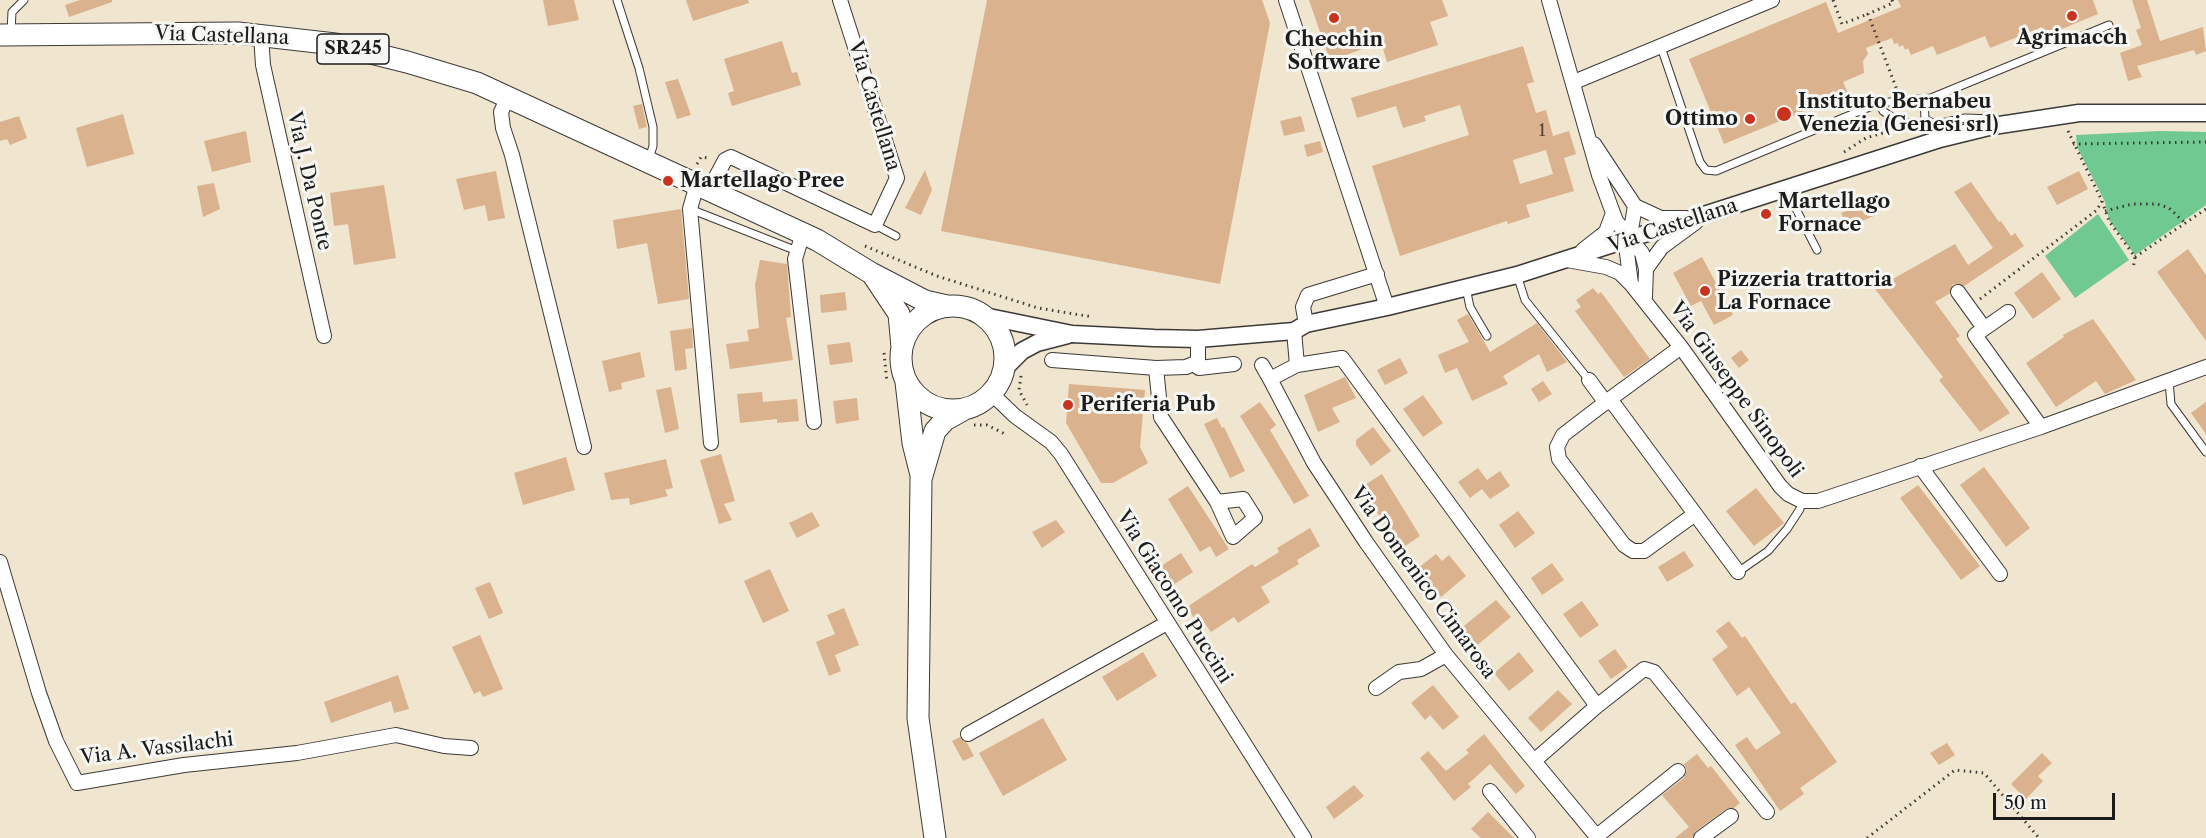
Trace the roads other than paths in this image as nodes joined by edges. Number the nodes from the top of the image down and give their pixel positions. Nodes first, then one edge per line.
1 (24, 0) edge
2 (617, 0) edge
3 (840, 0) edge
4 (1286, 0) edge
5 (1549, 0) edge
6 (1773, 0) edge
7 (2109, 25) dead end
8 (6, 34) edge
9 (261, 35) junction
10 (1661, 47) junction
11 (1574, 82) junction
12 (508, 97) junction
13 (1924, 99) junction
14 (1879, 103) junction
15 (2206, 113) edge
16 (2030, 121) junction
17 (1936, 125) junction
18 (1587, 132) junction
19 (648, 161) junction
20 (703, 188) junction
21 (1788, 188) junction
22 (1635, 206) junction
23 (690, 209) junction
24 (1613, 213) junction
25 (1707, 216) junction
26 (874, 225) junction
27 (896, 236) dead end
28 (1631, 239) junction
29 (800, 242) junction
30 (1817, 250) dead end
31 (1566, 260) junction
32 (1646, 269) junction
33 (871, 273) junction
34 (1377, 274) junction
35 (1517, 275) junction
36 (1631, 284) junction
37 (1466, 288) junction
38 (1958, 292) dead end
39 (1644, 297) junction
40 (947, 306) junction
41 (1387, 308) junction
42 (2008, 312) dead end
43 (984, 316) junction
44 (1300, 327) junction
45 (1984, 328) junction
46 (1072, 334) junction
47 (324, 336) dead end
48 (1487, 336) dead end
49 (1198, 339) junction
50 (902, 347) junction
51 (1681, 347) junction
52 (1052, 360) dead end
53 (1234, 364) dead end
54 (1194, 365) junction
55 (1262, 365) dead end
56 (1297, 365) junction
57 (2206, 367) edge
58 (1156, 368) junction
59 (1014, 369) junction
60 (1270, 379) junction
61 (906, 380) junction
62 (1589, 380) joint
63 (2169, 381) junction
64 (992, 394) junction
65 (1608, 401) junction
66 (965, 418) junction
67 (814, 422) dead end
68 (2041, 427) junction
69 (711, 443) dead end
70 (584, 447) dead end
71 (2206, 452) edge
72 (1920, 466) junction
73 (921, 479) junction
74 (1802, 501) junction
75 (1217, 502) dead end
76 (1695, 514) junction
77 (0, 562) edge
78 (1738, 572) joint
79 (2000, 574) dead end
80 (1167, 623) junction
81 (1446, 655) junction
82 (1376, 688) dead end
83 (1597, 706) junction
84 (968, 734) dead end
85 (471, 748) dead end
86 (1534, 761) junction
87 (1678, 771) dead end
88 (1490, 791) dead end
89 (1767, 812) dead end
90 (1731, 816) dead end
91 (1598, 837) edge
92 (935, 838) edge
93 (1304, 838) edge
94 (1528, 838) edge
95 (1701, 838) edge

1 - 8 lane
2 - 19 lane
3 - 26 street, Via Castellana
4 - 34 street
5 - 11 street, Via Giuseppe Sinopoli
6 - 10 street
7 - 13 lane
8 - 9 main road, Via Castellana / SR245
9 - 12 main road, Via Castellana / SR245
9 - 47 street, Via J. Da Ponte
10 - 11 street
10 - 14 lane
11 - 18 street, Via Giuseppe Sinopoli
12 - 19 main road, Via Castellana / SR245
12 - 70 street
13 - 14 lane
13 - 17 lane
14 - 17 lane
15 - 16 street, Via Castellana
16 - 17 lane
16 - 21 street, Via Castellana
18 - 22 street
18 - 24 street, Via Giuseppe Sinopoli
19 - 20 main road, Via Castellana / SR245
20 - 23 street
20 - 26 street
20 - 29 main road, Via Castellana / SR245
21 - 25 street, Via Castellana
21 - 30 lane
22 - 25 street
22 - 28 street
23 - 29 lane, Via Castellana
23 - 69 street
24 - 28 street, Via Giuseppe Sinopoli
24 - 31 street
25 - 28 street, Via Castellana
25 - 32 street
26 - 27 lane
28 - 31 street, Via Castellana
28 - 32 street, Via Giuseppe Sinopoli
28 - 36 street
29 - 33 main road, Via Castellana / SR245
29 - 67 street
31 - 35 street, Via Castellana
31 - 36 street, Via Giuseppe Sinopoli
32 - 39 street, Via Giuseppe Sinopoli
33 - 40 main road, Via Castellana / SR245
33 - 50 main road, Via Castellana / SR245
34 - 41 street
34 - 44 street
35 - 37 street, Via Castellana
35 - 62 lane
36 - 39 street, Via Giuseppe Sinopoli
37 - 41 street, Via Castellana
37 - 48 lane
38 - 45 street
39 - 51 street, Via Giuseppe Sinopoli
40 - 43 main road
40 - 50 main road
41 - 44 street, Via Castellana
42 - 45 street
43 - 46 street, Via Castellana
43 - 59 main road
44 - 49 street, Via Castellana
44 - 56 street
45 - 68 street
46 - 49 street, Via Castellana
46 - 59 street, Via Castellana
49 - 54 street
50 - 61 main road
51 - 65 street
51 - 74 street, Via Giuseppe Sinopoli
52 - 58 street
53 - 54 street
54 - 58 street
55 - 60 street, Via Domenico Cimarosa
56 - 60 street
56 - 83 street
57 - 63 street, Via Giuseppe Sinopoli
58 - 75 street
59 - 64 main road
60 - 81 street, Via Domenico Cimarosa
61 - 66 main road
61 - 73 main road
62 - 65 street
63 - 68 street, Via Giuseppe Sinopoli
63 - 71 lane
64 - 66 main road
64 - 80 street, Via Giacomo Puccini
65 - 76 street
65 - 76 street
66 - 73 main road
68 - 72 street, Via Giuseppe Sinopoli
72 - 74 street, Via Giuseppe Sinopoli
72 - 79 street
73 - 92 main road
74 - 78 lane
76 - 78 street
77 - 85 street, Via A. Vassilachi
80 - 84 street
80 - 93 street, Via Giacomo Puccini
81 - 82 street
81 - 86 street, Via Domenico Cimarosa
83 - 86 street
83 - 89 street
86 - 91 street
87 - 91 street
88 - 94 street
90 - 95 street

